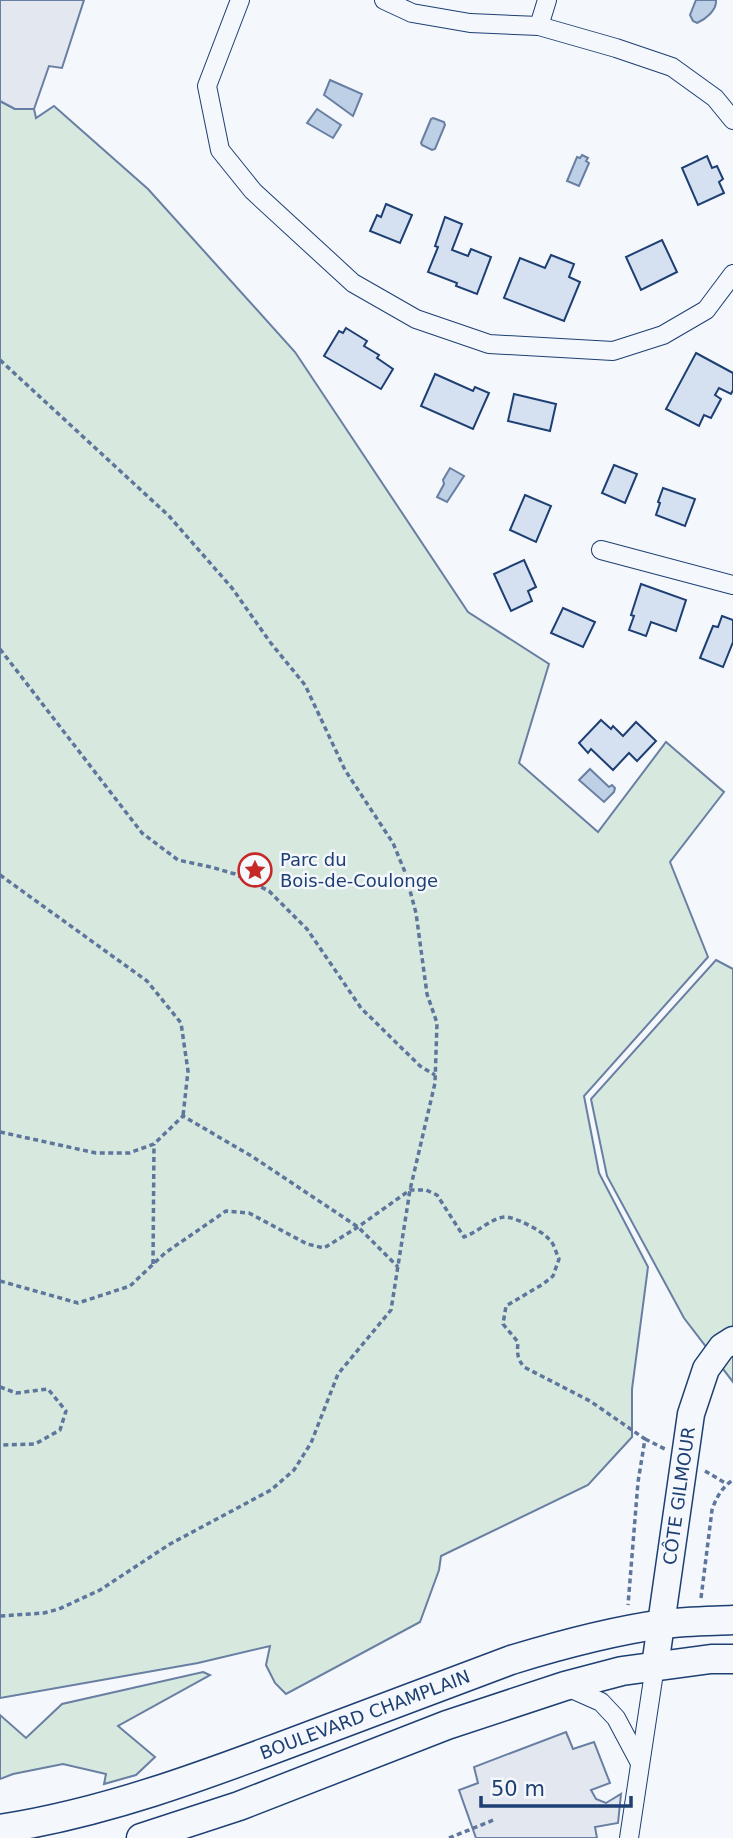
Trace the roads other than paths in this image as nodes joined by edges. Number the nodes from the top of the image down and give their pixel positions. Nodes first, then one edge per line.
1 (240, 0) edge
2 (384, 0) edge
3 (547, 0) edge
4 (539, 26) junction
5 (733, 120) edge
6 (733, 274) edge
7 (601, 550) dead end
8 (733, 584) edge
9 (733, 1340) edge
10 (663, 1613) junction
11 (733, 1620) edge
12 (733, 1659) edge
13 (655, 1666) junction
14 (565, 1686) junction
15 (640, 1763) junction
16 (0, 1829) edge
17 (141, 1838) edge
18 (629, 1838) edge

1 - 6 street
2 - 4 street
3 - 4 street
4 - 5 street
7 - 8 street
9 - 10 street, CÔTE GILMOUR
10 - 11 main road, BOULEVARD CHAMPLAIN
10 - 13 street, CÔTE GILMOUR
10 - 16 main road, BOULEVARD CHAMPLAIN
12 - 13 main road
13 - 14 main road
13 - 15 street
14 - 15 street
14 - 17 main road
15 - 18 street

